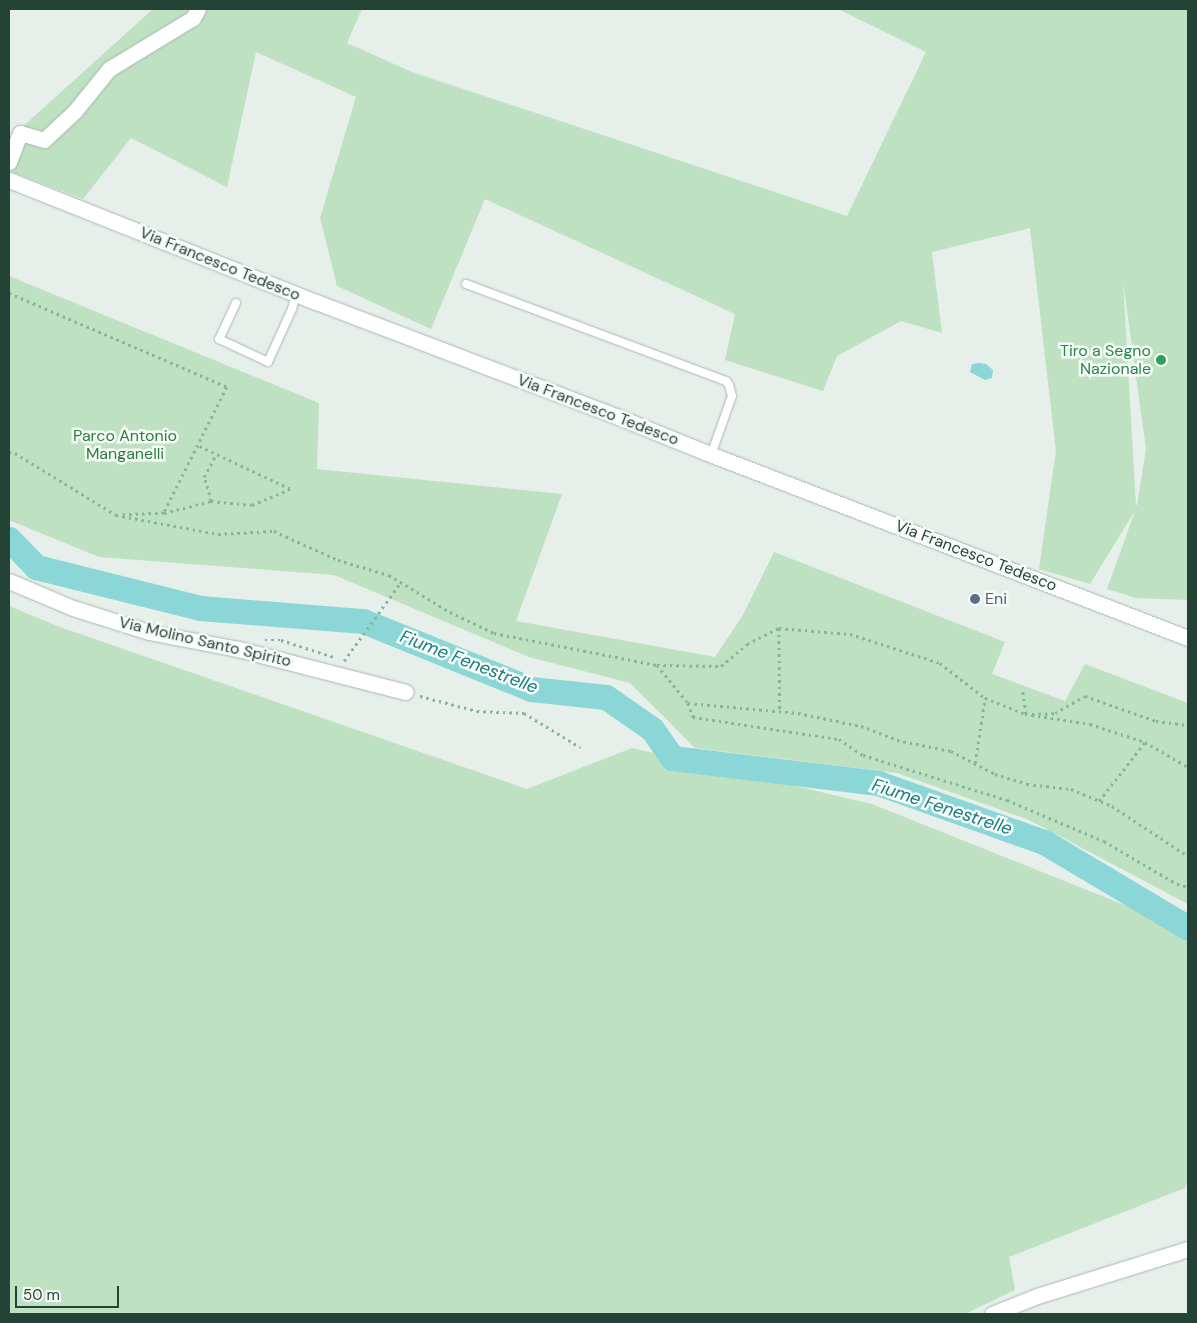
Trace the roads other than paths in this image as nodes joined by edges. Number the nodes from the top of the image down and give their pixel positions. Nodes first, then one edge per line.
1 (198, 9) edge
2 (9, 162) edge
3 (9, 180) edge
4 (466, 284) dead end
5 (296, 294) junction
6 (236, 303) dead end
7 (711, 454) junction
8 (9, 580) edge
9 (1188, 638) edge
10 (406, 692) road end
11 (1188, 1249) edge
12 (992, 1314) edge

1 - 2 street
3 - 5 street, Via Francesco Tedesco
4 - 7 lane
5 - 6 lane
5 - 7 street, Via Francesco Tedesco
7 - 9 street, Via Francesco Tedesco
8 - 10 street, Via Molino Santo Spirito
11 - 12 street

